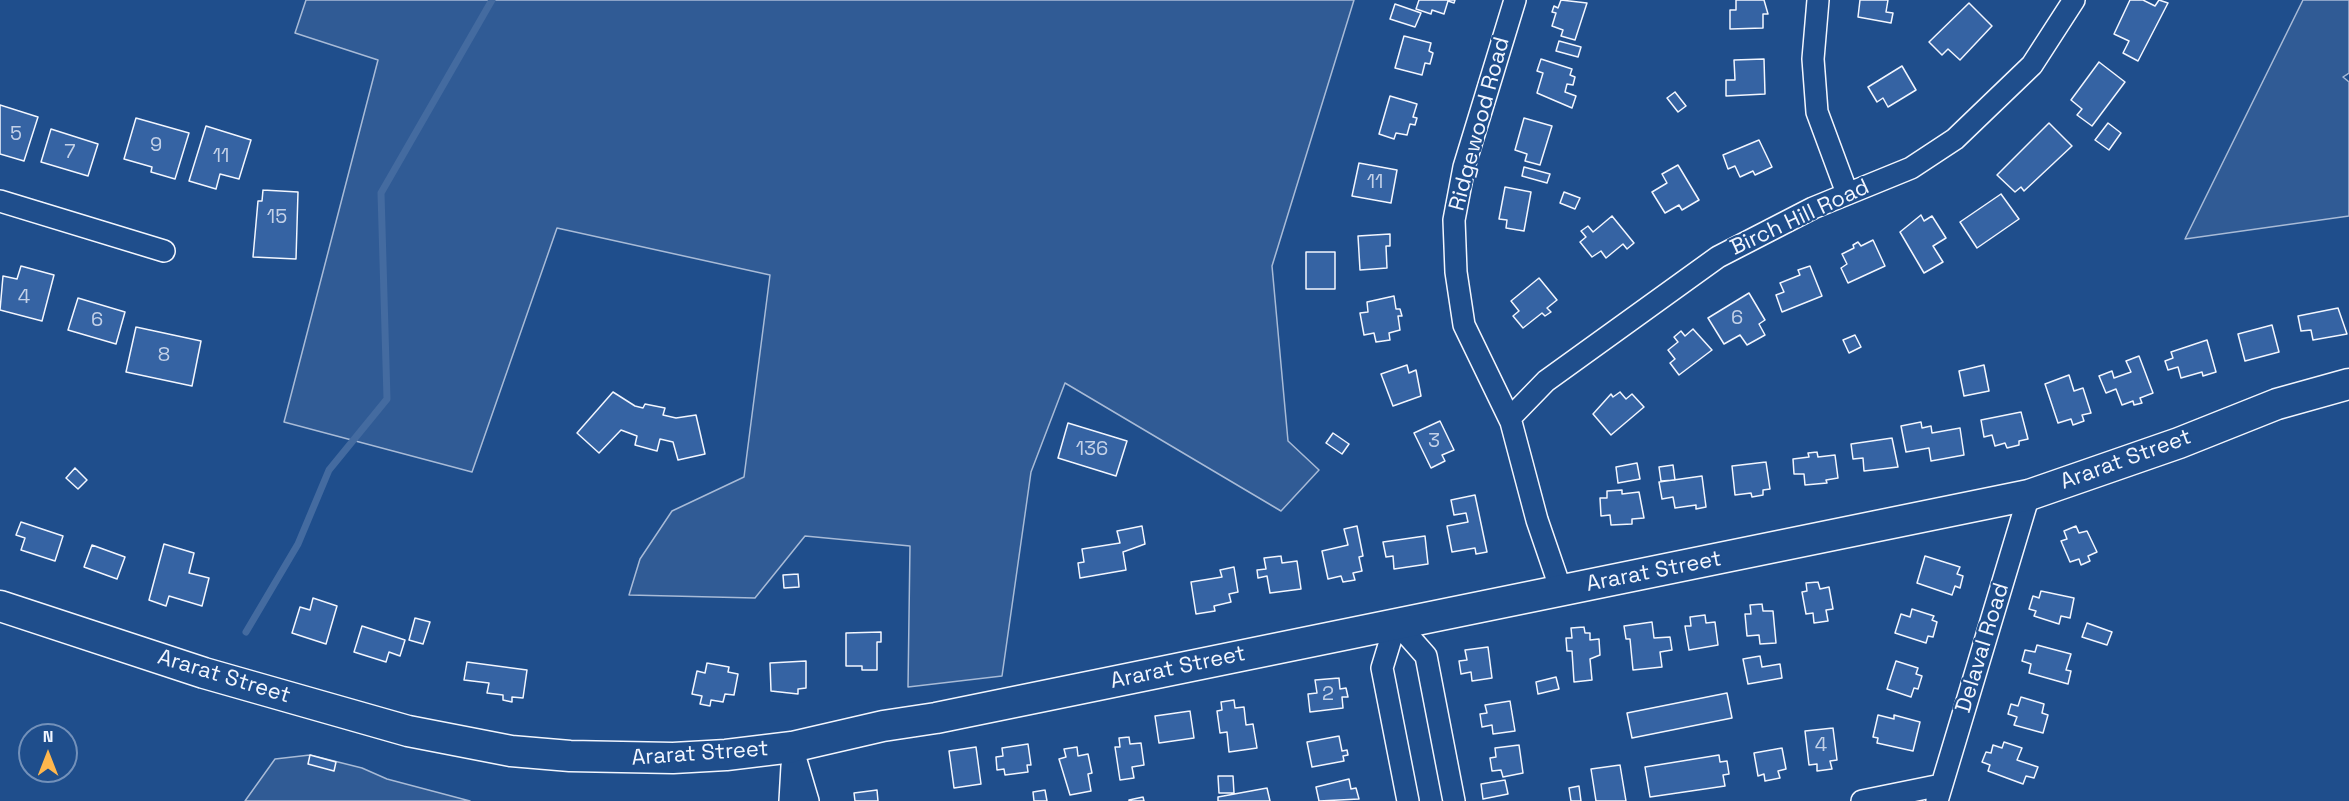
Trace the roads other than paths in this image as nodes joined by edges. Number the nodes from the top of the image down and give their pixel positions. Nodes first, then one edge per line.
1 (1515, 0) edge
2 (1818, 0) edge
3 (2074, 0) edge
4 (1847, 193) junction
5 (0, 201) edge
6 (164, 251) dead end
7 (2349, 384) edge
8 (1512, 422) junction
9 (2029, 495) junction
10 (1561, 590) junction
11 (0, 606) edge
12 (1396, 622) junction
13 (792, 747) junction
14 (1939, 793) edge
15 (790, 801) edge
16 (808, 801) edge
17 (1408, 801) edge
18 (1454, 801) edge
19 (1862, 801) edge

1 - 8 street, Ridgewood Road
2 - 4 street
3 - 4 street, Birch Hill Road
4 - 8 street, Birch Hill Road
5 - 6 street
7 - 9 main road, Ararat Street
8 - 10 street, Ridgewood Road
9 - 10 main road, Ararat Street
9 - 14 street, Delaval Road
10 - 12 main road, Ararat Street
11 - 13 main road, Ararat Street
12 - 13 main road, Ararat Street
12 - 17 street
12 - 18 street
13 - 15 street
13 - 16 street
14 - 19 street

